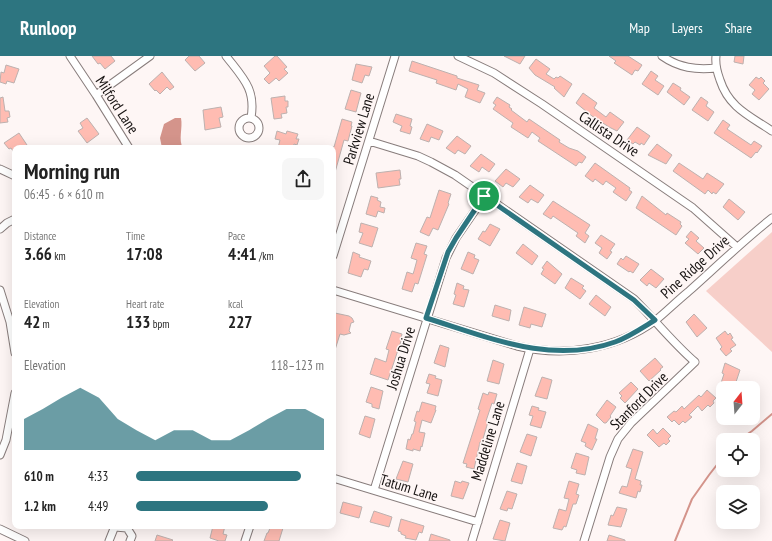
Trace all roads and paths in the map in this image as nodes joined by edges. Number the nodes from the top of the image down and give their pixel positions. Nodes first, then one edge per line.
1 (70, 56) edge
2 (150, 56) edge
3 (226, 56) edge
4 (395, 56) edge
5 (458, 56) edge
6 (662, 56) edge
7 (716, 56) edge
8 (716, 68) junction
9 (96, 95) junction
10 (251, 118) dead end
11 (772, 131) edge
12 (369, 141) junction
13 (127, 145) edge
14 (0, 169) edge
15 (12, 175) edge
16 (484, 196) junction
17 (772, 218) edge
18 (12, 220) edge
19 (0, 229) edge
20 (336, 246) edge
21 (737, 247) junction
22 (0, 290) edge
23 (336, 291) edge
24 (426, 318) junction
25 (12, 319) edge
26 (655, 320) junction
27 (530, 349) junction
28 (12, 409) edge
29 (0, 455) edge
30 (336, 479) edge
31 (374, 490) junction
32 (478, 522) junction
33 (0, 529) edge
34 (114, 529) edge
35 (128, 529) edge
36 (249, 529) edge
37 (24, 541) edge
38 (109, 541) edge
39 (130, 541) edge
40 (245, 541) edge
41 (472, 541) edge
42 (584, 541) edge

1 - 9 street, Milford Lane
2 - 9 street
3 - 10 street
4 - 12 street, Parkview Lane
5 - 21 street, Callista Drive
6 - 8 street
7 - 8 street
8 - 11 street
9 - 13 street, Milford Lane
12 - 16 street
12 - 20 street, Parkview Lane
14 - 15 street
16 - 24 street, Joshua Drive
16 - 26 street
17 - 21 street, Pine Ridge Drive
18 - 19 street
21 - 26 street, Pine Ridge Drive
22 - 25 street
23 - 24 street, Pine Ridge Drive
24 - 27 street, Pine Ridge Drive
24 - 31 street, Joshua Drive
26 - 27 street, Pine Ridge Drive
26 - 42 street, Stanford Drive
27 - 32 street, Maddeline Lane
28 - 29 street
30 - 31 street, Tatum Lane
31 - 32 street, Tatum Lane
32 - 41 street, Maddeline Lane
33 - 37 street
34 - 38 street
35 - 39 street
36 - 40 street

